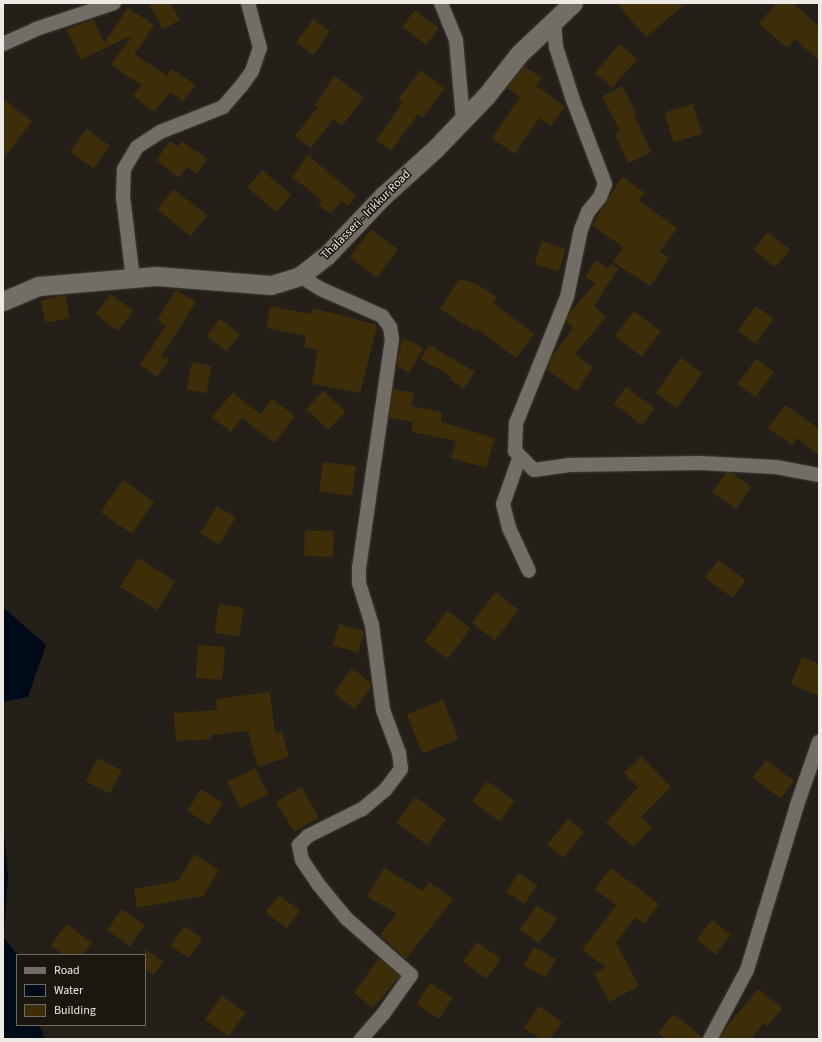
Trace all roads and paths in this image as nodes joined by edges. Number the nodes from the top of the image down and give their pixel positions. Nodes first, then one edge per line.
1 (114, 3) edge
2 (248, 3) edge
3 (441, 3) edge
4 (573, 3) edge
5 (554, 18) junction
6 (3, 44) edge
7 (463, 120) junction
8 (300, 276) junction
9 (133, 279) junction
10 (3, 301) edge
11 (520, 456) junction
12 (819, 475) edge
13 (529, 571) dead end
14 (819, 742) edge
15 (361, 1039) edge
16 (710, 1039) edge

1 - 6 street
2 - 9 street
3 - 7 street
4 - 5 main road, Thalasseri - Irikkur Road
5 - 7 main road, Thalasseri - Irikkur Road
5 - 11 street
7 - 8 main road, Thalasseri - Irikkur Road
8 - 9 main road, Thalasseri - Irikkur Road
8 - 15 street
9 - 10 main road, Thalasseri - Irikkur Road
11 - 12 street
11 - 13 street
14 - 16 street

